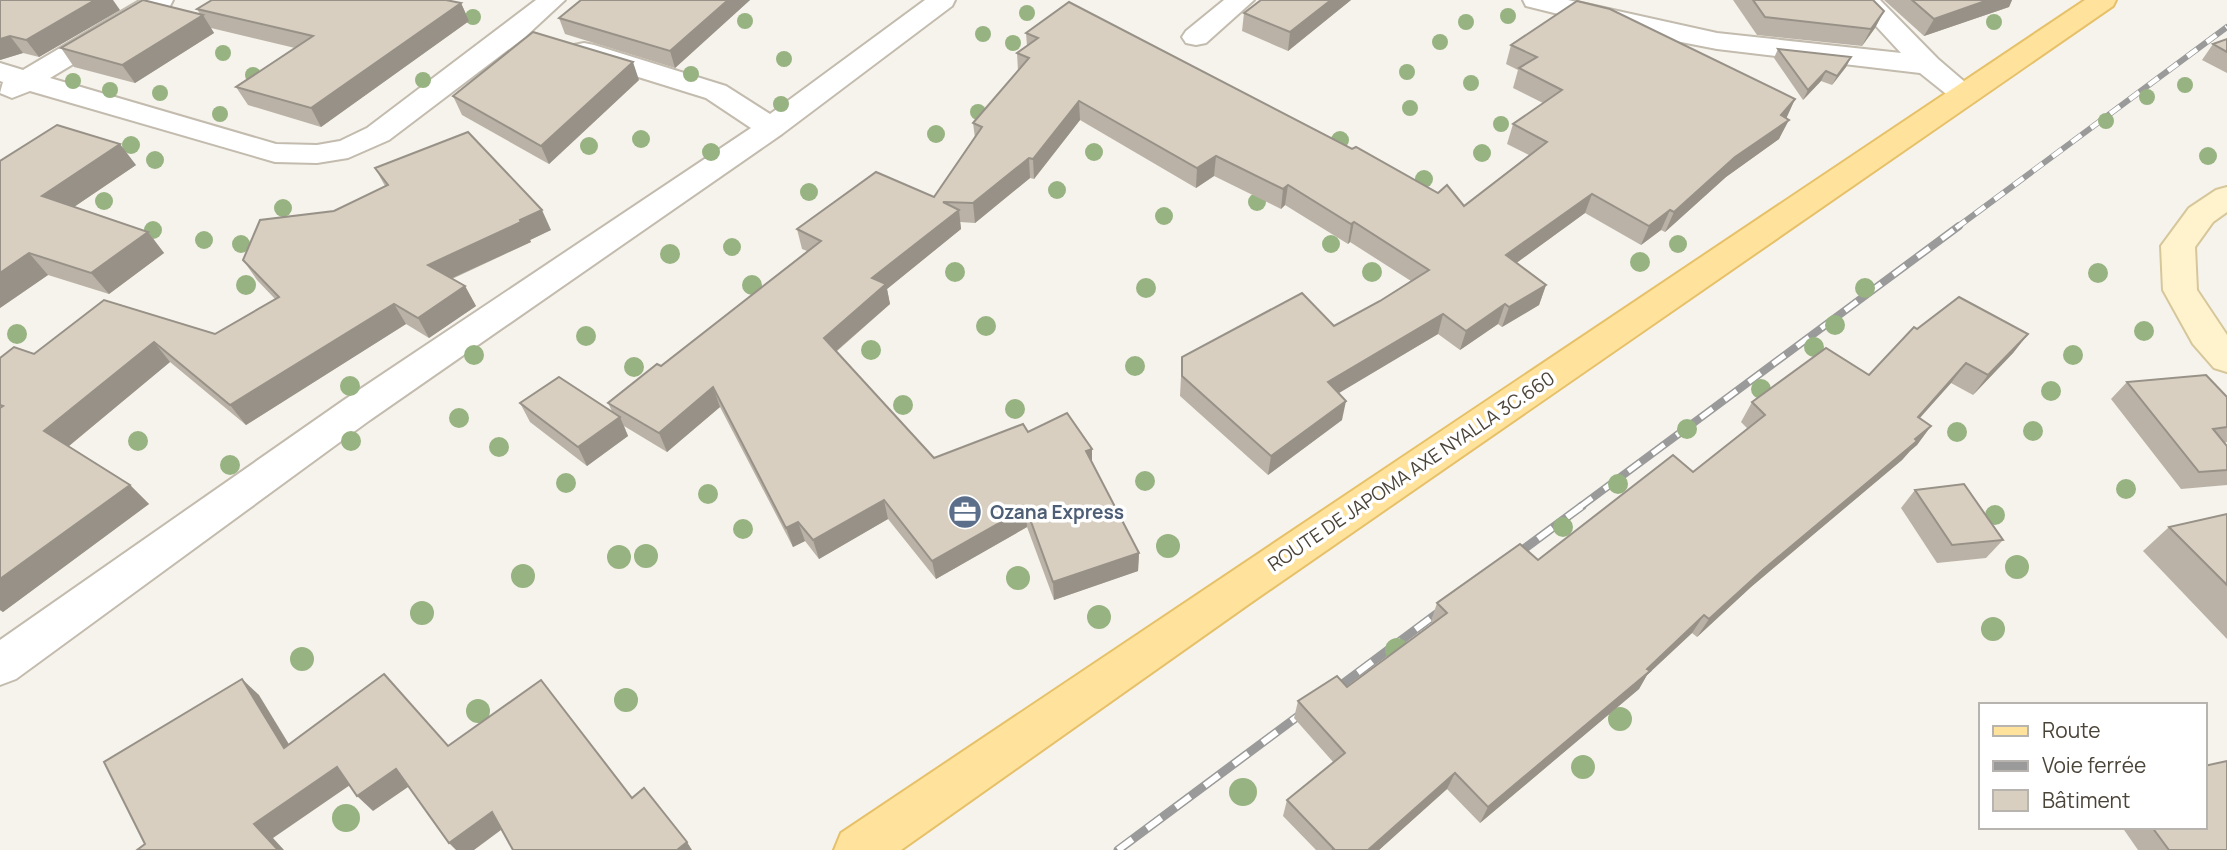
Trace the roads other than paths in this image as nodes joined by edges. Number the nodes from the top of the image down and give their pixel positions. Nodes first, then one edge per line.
1 (160, 0) edge
2 (552, 0) edge
3 (942, 0) edge
4 (1241, 0) edge
5 (1536, 0) edge
6 (1866, 0) edge
7 (2103, 0) edge
8 (1196, 37) dead end
9 (537, 38) junction
10 (1928, 65) junction
11 (13, 76) edge
12 (1965, 95) junction
13 (0, 96) edge
14 (771, 128) junction
15 (2227, 197) edge
16 (2227, 359) edge
17 (0, 666) edge
18 (859, 850) edge

1 - 11 street
2 - 9 street
3 - 14 street
4 - 8 street
5 - 10 street
6 - 10 street
7 - 12 main road, ROUTE DE JAPOMA AXE NYALLA 3C.660
9 - 11 street
9 - 14 street
10 - 12 street
11 - 13 street
12 - 18 main road, ROUTE DE JAPOMA AXE NYALLA 3C.660
14 - 17 street
15 - 16 main road

